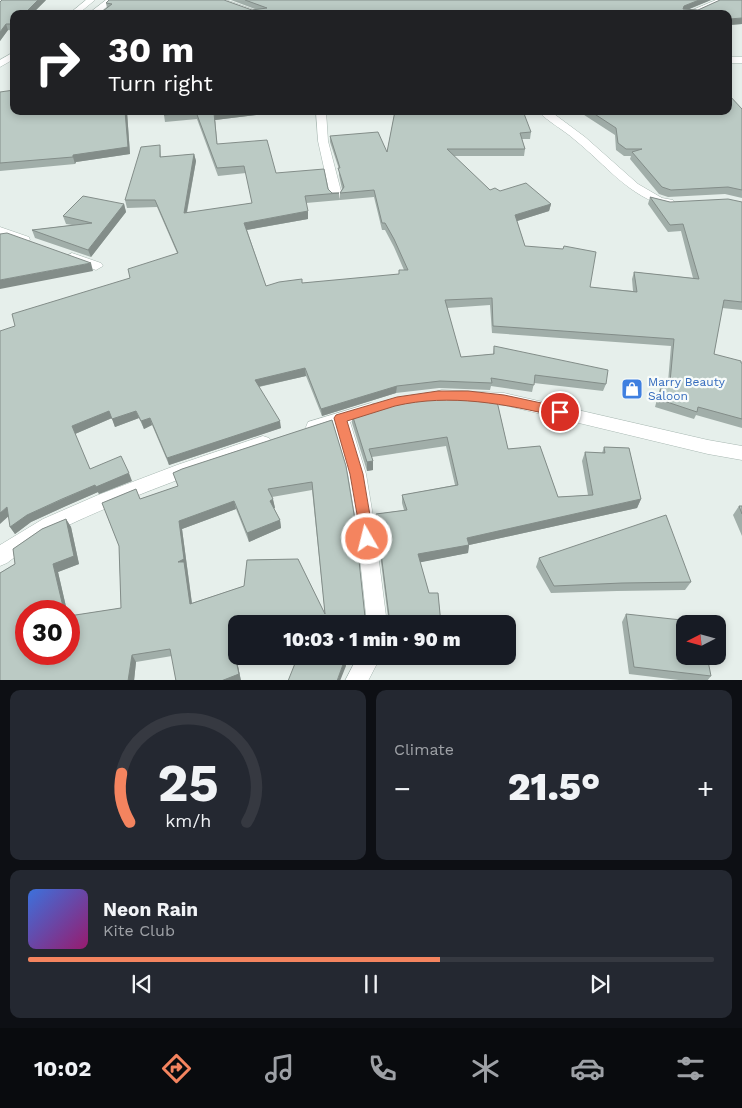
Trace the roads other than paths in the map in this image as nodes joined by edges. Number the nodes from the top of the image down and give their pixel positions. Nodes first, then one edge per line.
1 (91, 0) edge
2 (111, 0) edge
3 (218, 0) edge
4 (722, 0) edge
5 (78, 10) edge
6 (97, 10) edge
7 (249, 10) edge
8 (697, 10) edge
9 (321, 115) edge
10 (548, 115) edge
11 (336, 195) edge
12 (683, 202) edge
13 (0, 231) edge
14 (39, 246) edge
15 (64, 254) edge
16 (96, 266) dead end
17 (422, 398) edge
18 (387, 404) edge
19 (340, 418) junction
20 (303, 431) edge
21 (276, 440) edge
22 (742, 452) edge
23 (0, 557) edge
24 (376, 615) edge
25 (365, 665) edge
26 (356, 680) edge

1 - 5 street
2 - 6 street
3 - 7 street
4 - 8 street
9 - 11 street
10 - 12 street
13 - 14 street
15 - 16 street
17 - 22 street
18 - 19 street
19 - 20 street
19 - 24 street
21 - 23 street
25 - 26 street

